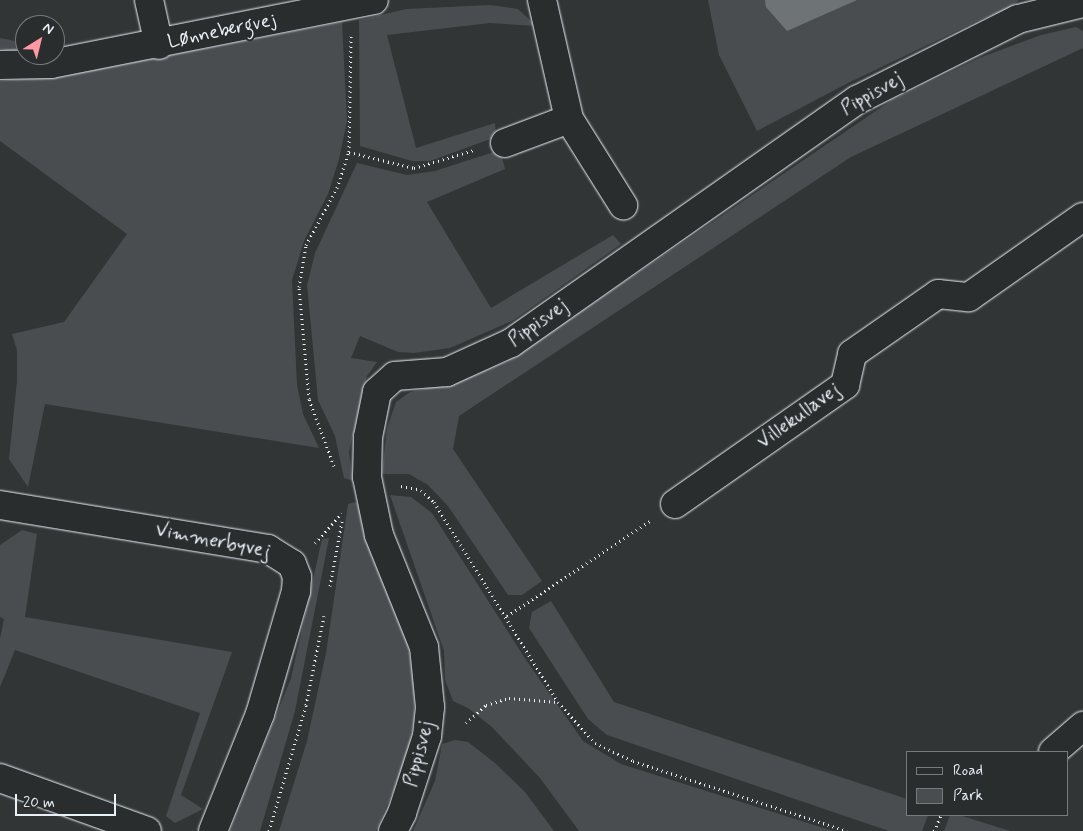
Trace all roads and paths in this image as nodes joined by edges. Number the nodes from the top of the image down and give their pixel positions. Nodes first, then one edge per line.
1 (149, 0) edge
2 (542, 0) edge
3 (363, 2) edge
4 (1083, 3) edge
5 (159, 45) junction
6 (0, 65) edge
7 (569, 119) junction
8 (505, 143) joint
9 (349, 152) junction
10 (622, 205) dead end
11 (1083, 217) edge
12 (309, 399) dead end
13 (369, 487) junction
14 (676, 504) joint
15 (0, 505) edge
16 (342, 513) dead end
17 (292, 564) junction
18 (507, 616) junction
19 (558, 702) junction
20 (466, 723) dead end
21 (1083, 726) edge
22 (1054, 751) edge
23 (0, 778) edge
24 (941, 816) edge
25 (147, 831) edge
26 (213, 831) edge
27 (393, 831) edge
28 (847, 831) edge
29 (934, 831) edge

1 - 5 street, Lønnebergvej
2 - 7 street
3 - 5 street, Lønnebergvej
3 - 9 path
4 - 13 street, Pippisvej
5 - 6 street, Lønnebergvej
7 - 8 street
7 - 10 street
8 - 9 path
9 - 12 path
11 - 14 street, Villekullavej
13 - 18 path
13 - 27 street, Pippisvej
14 - 18 path
15 - 17 street, Vimmerbyvej
16 - 17 path
17 - 26 street, Vimmerbyvej
18 - 19 path
19 - 20 path
19 - 28 path
21 - 22 street
23 - 25 street
24 - 29 path

